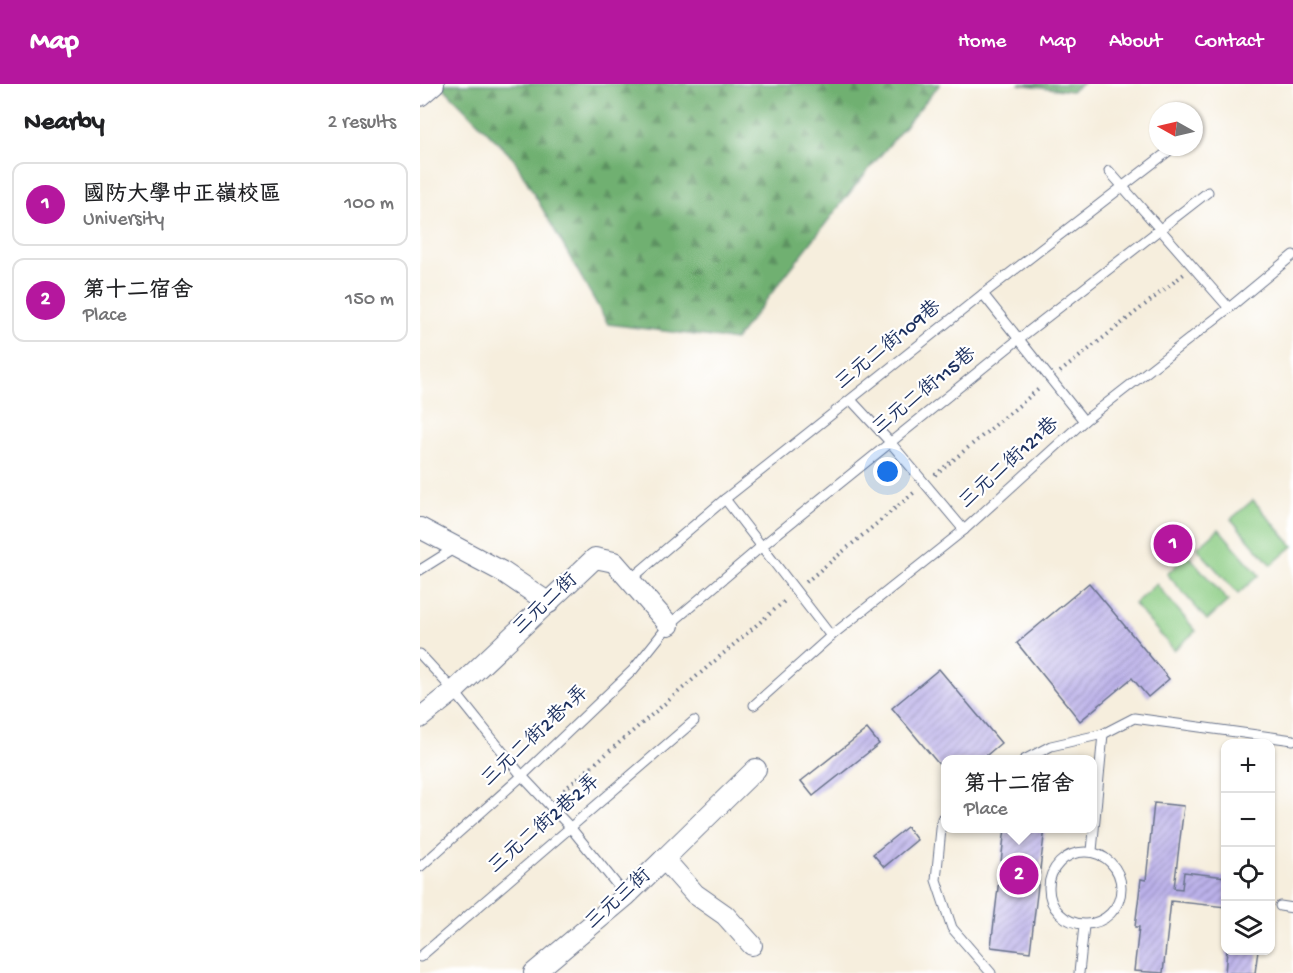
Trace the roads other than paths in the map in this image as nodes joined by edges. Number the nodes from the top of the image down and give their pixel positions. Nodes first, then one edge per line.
1 (435, 84) edge
2 (420, 96) edge
3 (1163, 156) edge
4 (1109, 171) dead end
5 (1123, 187) junction
6 (1208, 192) dead end
7 (1161, 230) junction
8 (1293, 255) edge
9 (984, 294) junction
10 (1229, 308) junction
11 (1020, 338) junction
12 (851, 400) junction
13 (1084, 421) junction
14 (890, 442) junction
15 (725, 499) junction
16 (420, 528) edge
17 (964, 530) junction
18 (762, 546) junction
19 (457, 547) junction
20 (420, 570) edge
21 (631, 579) junction
22 (549, 603) junction
23 (669, 625) junction
24 (831, 636) junction
25 (420, 654) edge
26 (454, 691) junction
27 (754, 705) dead end
28 (420, 718) edge
29 (694, 721) dead end
30 (1103, 734) junction
31 (1293, 740) edge
32 (1032, 755) edge
33 (756, 769) dead end
34 (522, 776) junction
35 (1097, 798) edge
36 (570, 827) junction
37 (941, 829) edge
38 (1094, 833) edge
39 (1092, 851) junction
40 (664, 859) junction
41 (420, 867) edge
42 (626, 896) junction
43 (1280, 906) dead end
44 (1293, 908) edge
45 (1084, 926) junction
46 (752, 945) dead end
47 (420, 957) edge
48 (534, 973) edge
49 (991, 973) edge
50 (1079, 973) edge

1 - 2 street
3 - 5 lane, 三元二街109巷
4 - 5 lane
5 - 7 lane
5 - 9 lane, 三元二街109巷
6 - 7 lane, 三元二街115巷
7 - 10 lane
7 - 11 lane, 三元二街115巷
8 - 10 lane, 三元二街121巷
9 - 11 lane
9 - 12 lane, 三元二街109巷
10 - 13 lane, 三元二街121巷
11 - 13 lane
11 - 14 lane, 三元二街115巷
12 - 14 lane
12 - 15 lane, 三元二街109巷
13 - 17 lane, 三元二街121巷
14 - 17 lane
14 - 18 lane, 三元二街115巷
15 - 18 lane
15 - 21 lane, 三元二街109巷
16 - 19 street
17 - 24 lane, 三元二街121巷
18 - 23 lane, 三元二街115巷
18 - 24 lane
19 - 20 lane
19 - 22 street
21 - 22 street, 三元二街
21 - 23 street, 三元二街
22 - 26 street, 三元二街
23 - 34 lane, 三元二街2巷1弄
24 - 27 lane, 三元二街121巷
25 - 26 lane
26 - 28 street, 三元二街
26 - 34 lane
29 - 36 lane, 三元二街2巷2弄
30 - 31 lane
30 - 32 lane
30 - 35 lane
33 - 40 street
34 - 36 lane
34 - 41 lane, 三元二街2巷1弄
36 - 42 lane
36 - 47 lane, 三元二街2巷2弄
37 - 49 lane
38 - 39 lane
39 - 45 lane
39 - 45 lane
40 - 42 street, 三元三街
40 - 46 street, 三元三街
42 - 48 street, 三元三街
43 - 44 lane
45 - 50 lane

